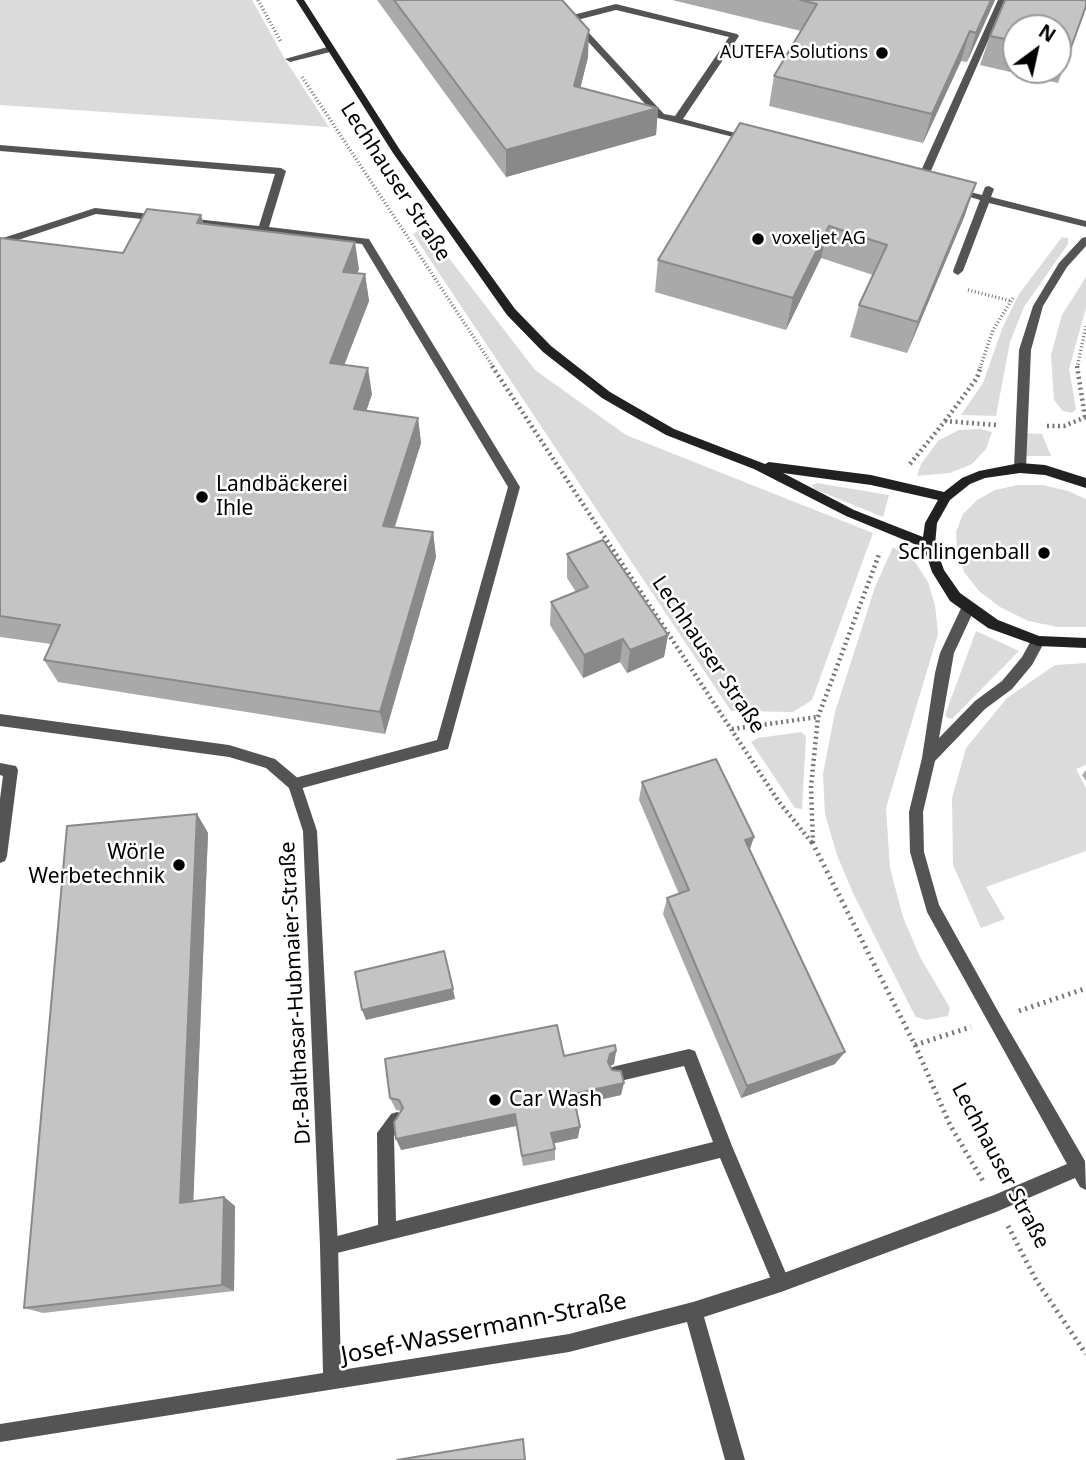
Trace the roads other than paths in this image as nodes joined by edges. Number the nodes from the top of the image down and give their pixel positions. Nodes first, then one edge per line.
1 (300, 0) edge
2 (554, 0) edge
3 (603, 0) edge
4 (1002, 0) edge
5 (593, 13) junction
6 (570, 19) junction
7 (331, 49) junction
8 (290, 59) road end
9 (677, 120) junction
10 (754, 140) edge
11 (0, 148) edge
12 (908, 179) edge
13 (930, 185) junction
14 (987, 194) junction
15 (1086, 224) edge
16 (263, 229) junction
17 (1086, 240) edge
18 (0, 243) edge
19 (958, 271) dead end
20 (758, 466) junction
21 (1020, 468) junction
22 (1086, 483) edge
23 (946, 497) junction
24 (929, 545) junction
25 (968, 608) junction
26 (1038, 641) junction
27 (1086, 643) edge
28 (0, 720) edge
29 (929, 758) junction
30 (0, 769) edge
31 (295, 784) junction
32 (0, 856) edge
33 (616, 1074) edge
34 (397, 1119) edge
35 (724, 1148) junction
36 (1082, 1174) edge
37 (387, 1232) junction
38 (329, 1246) junction
39 (781, 1283) junction
40 (693, 1311) junction
41 (332, 1382) junction
42 (0, 1433) edge
43 (735, 1460) edge

1 - 7 main road, Lechhauser Straße
2 - 6 street
3 - 5 street
4 - 13 street
5 - 6 street
5 - 9 street
6 - 9 street
7 - 8 street
7 - 20 main road, Lechhauser Straße
9 - 10 street
11 - 16 street
12 - 13 street
13 - 14 street
14 - 15 street
14 - 19 street
16 - 18 street
16 - 31 street
17 - 21 street
20 - 23 main road, Lechhauser Straße
20 - 24 main road, Lechhauser Straße
21 - 22 main road
21 - 23 main road
23 - 24 main road
24 - 25 main road
25 - 26 main road
25 - 29 street
26 - 27 main road
26 - 29 street
28 - 31 street
29 - 36 street
30 - 32 street
31 - 38 street, Dr.-Balthasar-Hubmaier-Straße
33 - 35 street
34 - 37 street
35 - 37 street
35 - 39 street
36 - 39 street, Josef-Wassermann-Straße
37 - 38 street
38 - 41 street, Dr.-Balthasar-Hubmaier-Straße
39 - 40 street, Josef-Wassermann-Straße
40 - 41 street, Josef-Wassermann-Straße
40 - 43 street
41 - 42 street, Josef-Wassermann-Straße

